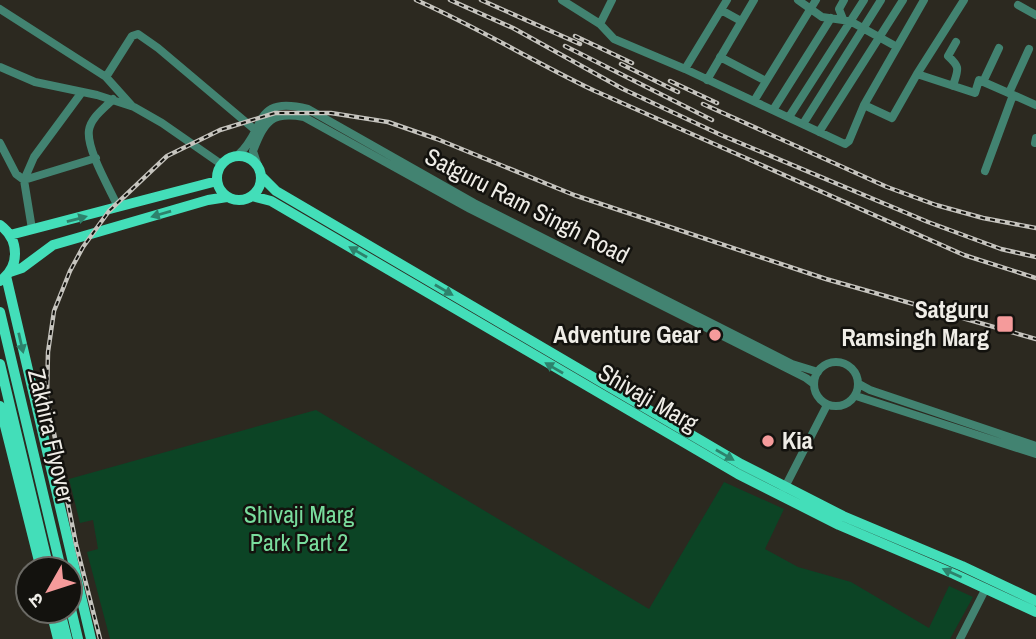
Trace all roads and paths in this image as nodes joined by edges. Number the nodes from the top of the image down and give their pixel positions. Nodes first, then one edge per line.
1 (562, 0) edge
2 (612, 0) edge
3 (727, 0) edge
4 (754, 0) edge
5 (798, 0) edge
6 (816, 0) edge
7 (844, 0) edge
8 (864, 0) edge
9 (881, 0) edge
10 (903, 0) edge
11 (924, 0) edge
12 (960, 1) edge
13 (1018, 5) dead end
14 (0, 9) edge
15 (810, 9) junction
16 (721, 10) junction
17 (1036, 15) edge
18 (831, 18) junction
19 (847, 20) junction
20 (741, 22) junction
21 (600, 24) junction
22 (863, 28) junction
23 (879, 37) junction
24 (956, 42) dead end
25 (897, 47) junction
26 (999, 48) dead end
27 (1029, 49) dead end
28 (720, 57) junction
29 (0, 67) edge
30 (685, 69) junction
31 (917, 74) junction
32 (106, 76) junction
33 (707, 80) junction
34 (766, 81) junction
35 (984, 82) junction
36 (953, 86) junction
37 (82, 92) junction
38 (1011, 94) junction
39 (113, 99) junction
40 (754, 101) junction
41 (864, 105) junction
42 (1036, 105) edge
43 (134, 107) junction
44 (773, 110) junction
45 (789, 117) junction
46 (803, 124) junction
47 (254, 129) junction
48 (819, 132) junction
49 (0, 143) edge
50 (238, 155) junction
51 (96, 158) junction
52 (221, 164) junction
53 (258, 166) junction
54 (985, 171) dead end
55 (262, 177) junction
56 (24, 180) junction
57 (217, 181) junction
58 (252, 196) junction
59 (227, 197) junction
60 (118, 207) junction
61 (0, 225) edge
62 (32, 229) junction
63 (10, 235) junction
64 (5, 276) edge
65 (0, 312) edge
66 (0, 364) edge
67 (818, 372) junction
68 (814, 384) junction
69 (859, 384) junction
70 (856, 396) junction
71 (827, 405) junction
72 (0, 406) edge
73 (1036, 446) edge
74 (1036, 454) edge
75 (783, 492) junction
76 (37, 555) edge
77 (47, 555) edge
78 (58, 555) edge
79 (986, 589) junction
80 (1036, 601) edge
81 (1036, 612) edge
82 (91, 639) edge
83 (960, 639) edge

1 - 21 street
2 - 21 street
3 - 16 street
4 - 20 street
5 - 15 street
6 - 15 street
7 - 19 street
8 - 19 street
9 - 22 street
10 - 23 street
11 - 25 street
12 - 31 street
13 - 17 street
14 - 32 street
15 - 18 street
15 - 34 street
16 - 20 street
16 - 30 street
18 - 19 street
18 - 44 street
19 - 22 street
19 - 45 street
20 - 28 street
21 - 30 street
22 - 23 street
22 - 46 street
23 - 25 street
23 - 48 street
24 - 36 street
25 - 41 street
26 - 35 street
27 - 38 street
28 - 33 street
28 - 34 street
29 - 37 street
30 - 33 street
31 - 36 street
31 - 41 street
32 - 43 street
32 - 47 street
33 - 40 street
34 - 40 street
35 - 36 street
35 - 38 street
37 - 39 street
37 - 56 street
38 - 42 street
38 - 54 street
39 - 43 street
39 - 51 street
40 - 44 street
41 - 48 street
43 - 52 street
44 - 45 street
45 - 46 street
46 - 48 street
47 - 50 street, Satguru Ram Singh Road
47 - 67 street, Satguru Ram Singh Road
49 - 56 street
50 - 52 main road
50 - 53 main road
51 - 56 street
51 - 60 street
52 - 57 main road
53 - 55 main road
53 - 68 street, Satguru Ram Singh Road
55 - 58 main road
55 -> 75 main road, Shivaji Marg
56 - 62 street
57 - 59 main road
57 - 60 main road
58 - 59 main road
75 -> 58 main road, Shivaji Marg
59 -> 64 main road
62 -> 60 main road
61 - 63 main road
62 - 63 main road
63 - 64 main road
64 -> 82 main road
65 - 78 main road, Zakhira Flyover
66 - 77 main road, Zakhira Flyover
67 - 68 street
67 - 69 street
68 - 71 street
69 - 70 street
69 - 73 street
70 - 71 street
70 - 74 street
71 - 75 street
72 - 76 main road
79 -> 75 main road, Shivaji Marg
75 - 80 main road, Shivaji Marg
79 - 81 main road, Shivaji Marg
79 - 83 street

